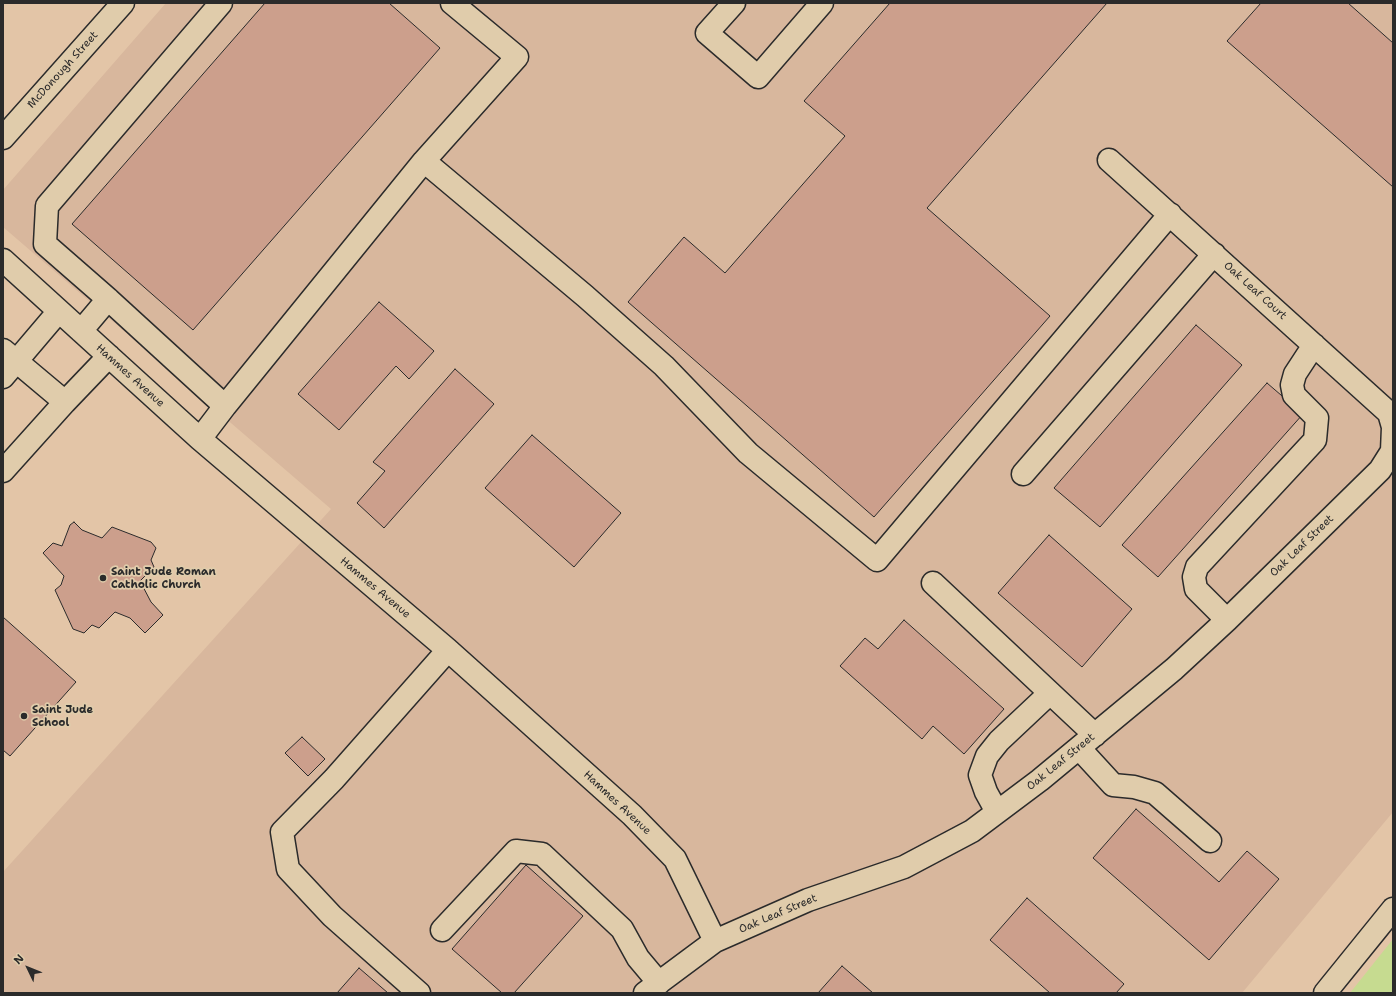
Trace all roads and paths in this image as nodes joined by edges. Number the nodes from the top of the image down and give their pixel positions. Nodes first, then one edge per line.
1 (122, 3) edge
2 (221, 3) edge
3 (452, 3) edge
4 (734, 3) edge
5 (822, 3) edge
6 (3, 138) edge
7 (1109, 160) dead end
8 (424, 161) junction
9 (1170, 214) junction
10 (1214, 254) junction
11 (3, 260) edge
12 (108, 299) junction
13 (59, 311) junction
14 (82, 331) junction
15 (1314, 345) junction
16 (109, 356) junction
17 (8, 363) edge
18 (65, 402) junction
19 (225, 406) junction
20 (1393, 427) edge
21 (200, 439) junction
22 (3, 471) edge
23 (1023, 474) dead end
24 (932, 584) dead end
25 (1227, 620) junction
26 (448, 650) junction
27 (1050, 693) junction
28 (1087, 741) junction
29 (998, 812) junction
30 (1210, 841) dead end
31 (1393, 909) edge
32 (442, 930) dead end
33 (715, 941) junction
34 (652, 988) edge
35 (419, 993) edge
36 (1326, 993) edge

1 - 6 main road, McDonough Street
2 - 12 main road
3 - 8 main road
4 - 5 main road
7 - 9 main road, Oak Leaf Court
8 - 9 main road
8 - 19 main road
9 - 10 main road, Oak Leaf Court
10 - 15 main road, Oak Leaf Court
10 - 23 main road
11 - 13 main road, Hammes Avenue
12 - 14 main road
12 - 19 main road
13 - 14 main road, Hammes Avenue
13 - 17 main road
14 - 16 main road, Hammes Avenue
15 - 20 main road, Oak Leaf Court
15 - 25 main road
16 - 18 main road
16 - 21 main road, Hammes Avenue
17 - 18 main road
18 - 22 main road
19 - 21 main road
20 - 25 main road, Oak Leaf Street
21 - 26 main road, Hammes Avenue
24 - 27 main road
25 - 28 main road, Oak Leaf Street
26 - 33 main road, Hammes Avenue
26 - 35 main road
27 - 28 main road
27 - 29 main road
28 - 29 main road, Oak Leaf Street
28 - 30 main road
29 - 33 main road, Oak Leaf Street
31 - 36 main road
32 - 34 main road
33 - 34 main road, Oak Leaf Street

